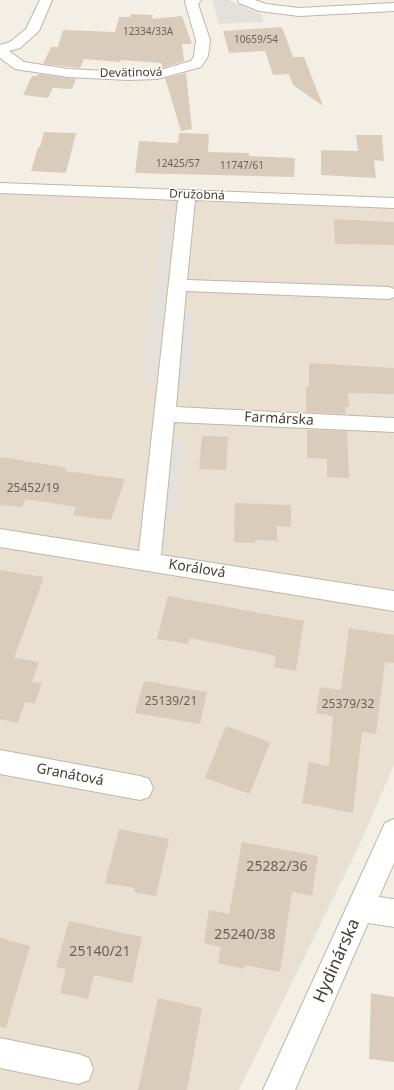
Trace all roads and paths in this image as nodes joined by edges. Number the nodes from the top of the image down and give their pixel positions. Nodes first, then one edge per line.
1 (46, 0) edge
2 (195, 0) edge
3 (244, 0) edge
4 (394, 7) edge
5 (0, 51) edge
6 (0, 188) edge
7 (187, 194) junction
8 (394, 203) edge
9 (177, 285) junction
10 (389, 293) dead end
11 (164, 414) junction
12 (394, 425) edge
13 (0, 538) edge
14 (148, 562) junction
15 (394, 601) edge
16 (0, 762) edge
17 (140, 788) dead end
18 (394, 832) edge
19 (360, 908) junction
20 (394, 912) edge
21 (0, 1053) edge
22 (78, 1069) dead end
23 (279, 1090) edge

1 - 5 street
2 - 5 street, Devätinová
3 - 4 street
6 - 7 street, Družobná
7 - 8 street, Družobná
7 - 9 street
9 - 10 street
9 - 11 street
11 - 12 street, Farmárska
11 - 14 street
13 - 14 street, Korálová
14 - 15 street, Korálová
16 - 17 street, Granátová
18 - 19 street, Hydinárska
19 - 20 street
19 - 23 street, Hydinárska
21 - 22 street

